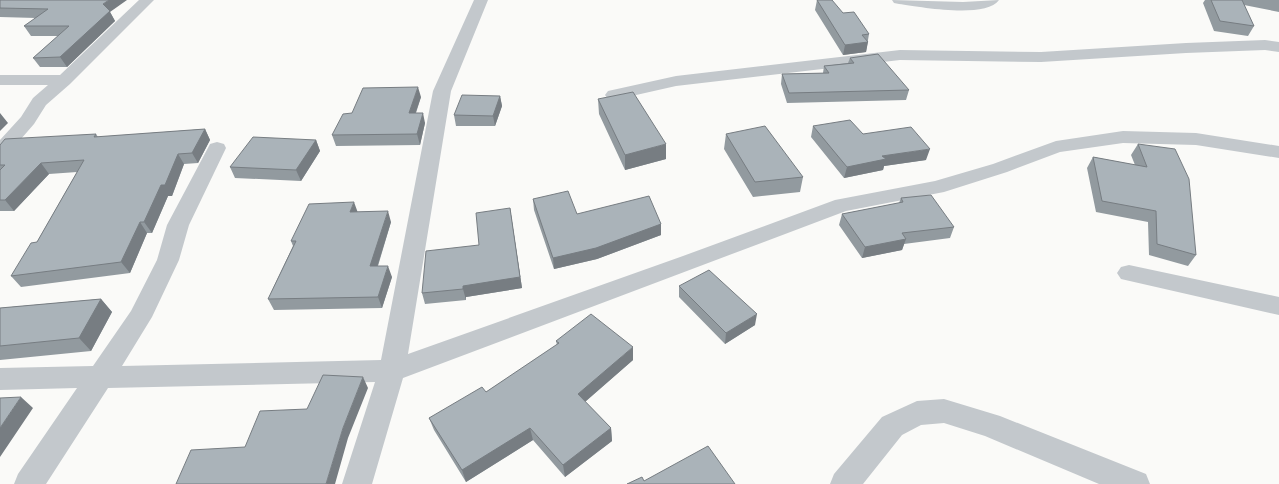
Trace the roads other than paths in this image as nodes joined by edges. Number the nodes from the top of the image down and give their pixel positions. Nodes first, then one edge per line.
1 (147, 0) edge
2 (481, 0) edge
3 (899, 0) edge
4 (992, 0) edge
5 (1279, 47) edge
6 (0, 80) edge
7 (64, 80) junction
8 (614, 95) edge
9 (216, 148) dead end
10 (0, 151) edge
11 (1279, 152) edge
12 (1129, 273) dead end
13 (1279, 306) edge
14 (392, 371) junction
15 (100, 377) junction
16 (0, 379) edge
17 (29, 484) edge
18 (357, 484) edge
19 (846, 484) edge
20 (1135, 484) edge

1 - 7 street
2 - 14 street
3 - 4 street
5 - 8 street
6 - 7 street
7 - 10 street
9 - 15 street
11 - 14 street
12 - 13 street
14 - 15 street
14 - 18 street
15 - 16 street
15 - 17 street
19 - 20 street

